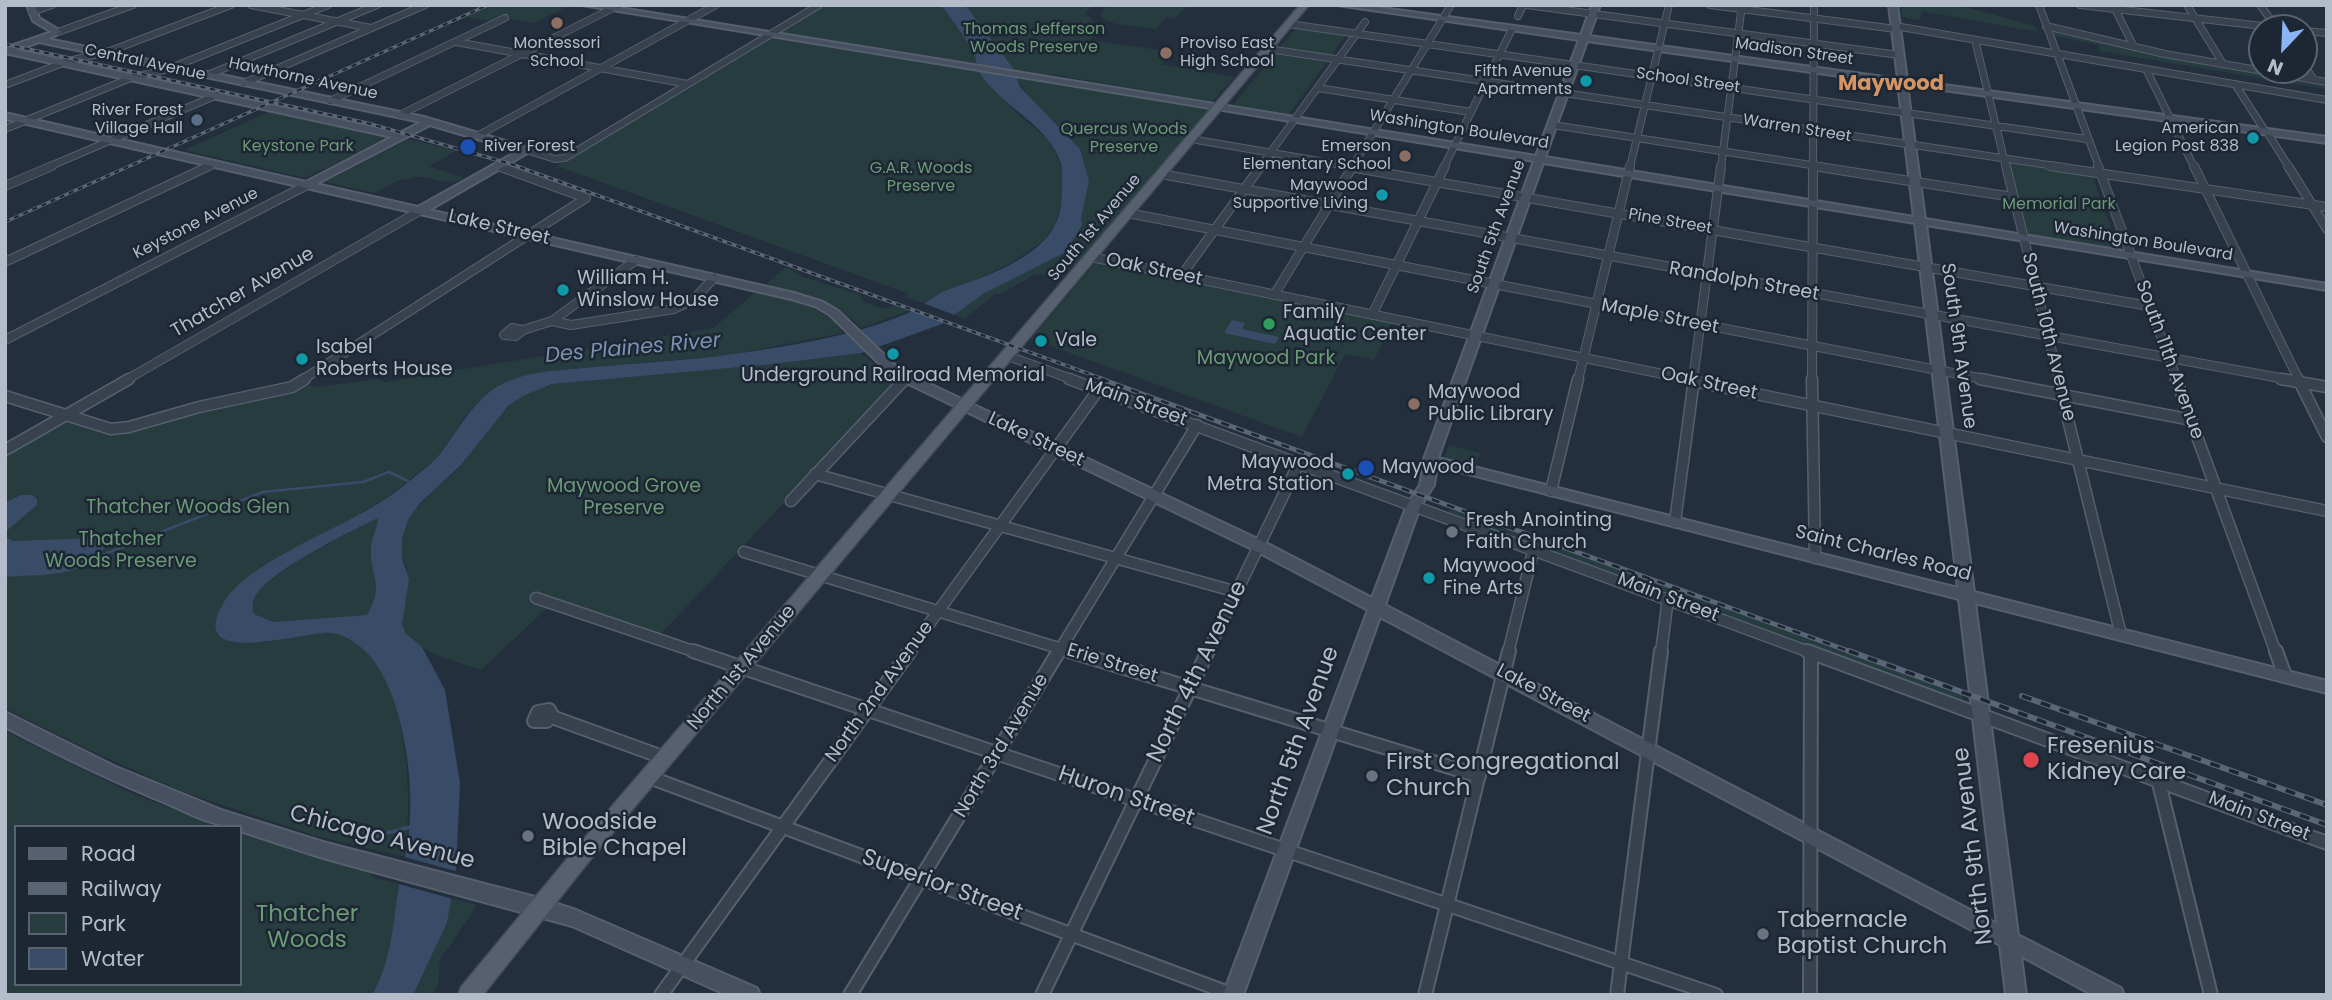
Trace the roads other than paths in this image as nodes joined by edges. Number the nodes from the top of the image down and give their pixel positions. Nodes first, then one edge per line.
1 (52, 5) edge
2 (133, 5) edge
3 (231, 5) edge
4 (251, 5) edge
5 (328, 5) edge
6 (377, 5) edge
7 (425, 5) edge
8 (586, 5) edge
9 (716, 5) edge
10 (819, 5) edge
11 (1305, 5) edge
12 (1341, 5) edge
13 (1451, 5) edge
14 (1525, 5) edge
15 (1669, 5) edge
16 (1710, 5) edge
17 (1814, 5) edge
18 (1893, 5) edge
19 (2039, 5) edge
20 (2080, 5) edge
21 (2187, 5) edge
22 (615, 7) edge
23 (1742, 7) edge
24 (2114, 7) edge
25 (1375, 8) edge
26 (31, 9) edge
27 (1595, 10) edge
28 (303, 15) junction
29 (1518, 16) dead end
30 (505, 18) dead end
31 (1814, 18) junction
32 (2195, 18) junction
33 (1442, 19) junction
34 (337, 22) junction
35 (687, 22) junction
36 (1365, 22) dead end
37 (1289, 24) junction
38 (1665, 24) junction
39 (2248, 24) edge
40 (2046, 26) junction
41 (1895, 27) junction
42 (372, 28) junction
43 (1512, 29) junction
44 (58, 32) junction
45 (1738, 33) junction
46 (1357, 34) junction
47 (769, 35) junction
48 (38, 39) junction
49 (1584, 39) junction
50 (1975, 40) junction
51 (456, 42) junction
52 (1814, 43) junction
53 (1427, 44) junction
54 (2134, 47) junction
55 (1268, 49) junction
56 (1659, 49) junction
57 (6, 50) edge
58 (102, 53) junction
59 (522, 54) junction
60 (1500, 54) junction
61 (2058, 54) junction
62 (1899, 55) junction
63 (1735, 59) junction
64 (1338, 60) junction
65 (65, 62) junction
66 (2222, 64) junction
67 (1575, 65) junction
68 (172, 67) junction
69 (601, 68) junction
70 (2146, 69) junction
71 (2248, 69) edge
72 (1814, 70) junction
73 (1410, 71) junction
74 (208, 75) junction
75 (1652, 76) junction
76 (135, 77) junction
77 (1486, 82) junction
78 (1902, 82) junction
79 (244, 83) junction
80 (688, 84) junction
81 (2235, 84) junction
82 (5, 85) edge
83 (1731, 87) junction
84 (1318, 88) junction
85 (1564, 94) junction
86 (1987, 94) junction
87 (217, 95) junction
88 (1814, 99) junction
89 (1393, 100) junction
90 (2327, 100) edge
91 (331, 101) junction
92 (1645, 106) junction
93 (2075, 106) junction
94 (1219, 107) junction
95 (1471, 112) junction
96 (1906, 113) junction
97 (400, 115) junction
98 (5, 116) edge
99 (1727, 118) junction
100 (2170, 118) junction
101 (1296, 119) junction
102 (25, 121) junction
103 (429, 121) junction
104 (1553, 125) junction
105 (1995, 125) junction
106 (5, 129) edge
107 (1814, 131) junction
108 (2266, 131) junction
109 (1374, 132) junction
110 (478, 135) junction
111 (401, 136) junction
112 (1637, 138) junction
113 (1191, 139) junction
114 (2087, 139) junction
115 (2327, 140) edge
116 (112, 141) junction
117 (1455, 145) junction
118 (1910, 146) junction
119 (526, 149) junction
120 (1271, 152) junction
121 (1723, 152) junction
122 (1540, 159) junction
123 (2004, 160) junction
124 (213, 164) junction
125 (498, 166) junction
126 (1352, 166) junction
127 (1813, 166) junction
128 (1161, 174) junction
129 (1628, 174) junction
130 (2100, 174) junction
131 (1437, 181) junction
132 (1915, 182) junction
133 (307, 185) junction
134 (5, 187) edge
135 (1719, 189) junction
136 (2204, 189) junction
137 (1244, 190) junction
138 (1527, 197) junction
139 (2013, 197) junction
140 (1813, 204) junction
141 (1329, 205) junction
142 (2312, 205) junction
143 (2327, 207) edge
144 (421, 210) junction
145 (1128, 213) junction
146 (1619, 213) junction
147 (1418, 222) junction
148 (1920, 222) junction
149 (2327, 229) edge
150 (1214, 230) junction
151 (1714, 230) junction
152 (529, 235) junction
153 (1511, 239) junction
154 (2024, 239) junction
155 (1303, 247) junction
156 (1813, 247) junction
157 (2131, 256) junction
158 (1091, 257) junction
159 (1608, 257) junction
160 (636, 260) junction
161 (5, 262) edge
162 (1396, 265) junction
163 (1926, 267) junction
164 (2246, 274) junction
165 (1708, 275) junction
166 (1181, 276) junction
167 (714, 278) junction
168 (1494, 285) junction
169 (2035, 286) junction
170 (2327, 287) edge
171 (1813, 294) junction
172 (1274, 295) junction
173 (1596, 304) junction
174 (2149, 306) junction
175 (1372, 315) junction
176 (1932, 316) junction
177 (552, 321) junction
178 (1701, 325) junction
179 (523, 330) dead end
180 (1476, 336) junction
181 (2048, 337) junction
182 (5, 340) edge
183 (1018, 343) joint
184 (1812, 346) junction
185 (1008, 356) junction
186 (1583, 358) junction
187 (2169, 359) junction
188 (1939, 371) junction
189 (906, 378) junction
190 (1693, 381) junction
191 (2299, 382) junction
192 (2327, 387) edge
193 (1098, 389) junction
194 (2062, 395) junction
195 (5, 396) edge
196 (1812, 406) junction
197 (965, 407) junction
198 (66, 415) junction
199 (2192, 420) junction
200 (1197, 425) junction
201 (1948, 435) junction
202 (2327, 437) edge
203 (1055, 449) junction
204 (5, 450) edge
205 (1430, 460) junction
206 (2078, 461) junction
207 (1299, 463) junction
208 (815, 474) junction
209 (1419, 489) joint
210 (2217, 489) junction
211 (1551, 491) junction
212 (890, 495) junction
213 (1154, 496) junction
214 (791, 501) dead end
215 (1414, 505) junction
216 (2327, 511) edge
217 (1675, 523) junction
218 (1000, 526) junction
219 (1259, 546) junction
220 (1534, 548) junction
221 (744, 552) dead end
222 (1116, 558) junction
223 (1815, 558) junction
224 (821, 575) junction
225 (1237, 592) junction
226 (1968, 596) junction
227 (536, 598) dead end
228 (1668, 598) junction
229 (1375, 608) junction
230 (938, 611) junction
231 (2122, 635) junction
232 (1061, 648) junction
233 (1811, 652) junction
234 (742, 668) junction
235 (1504, 674) junction
236 (2285, 676) junction
237 (2327, 687) edge
238 (1191, 688) junction
239 (1980, 692) joint
240 (867, 710) junction
241 (1982, 716) junction
242 (552, 717) dead end
243 (5, 719) edge
244 (1330, 730) junction
245 (1648, 750) junction
246 (997, 754) junction
247 (665, 758) junction
248 (1479, 776) junction
249 (649, 777) junction
250 (2158, 779) junction
251 (1136, 800) junction
252 (782, 826) junction
253 (1810, 835) junction
254 (2327, 843) edge
255 (1286, 850) junction
256 (921, 878) junction
257 (1447, 904) junction
258 (539, 906) junction
259 (1071, 934) junction
260 (2010, 940) junction
261 (1621, 963) junction
262 (682, 966) junction
263 (470, 995) edge
264 (661, 995) edge
265 (750, 995) edge
266 (850, 995) edge
267 (1042, 995) edge
268 (1233, 995) edge
269 (1425, 995) edge
270 (1617, 995) edge
271 (1716, 995) edge
272 (1810, 995) edge
273 (2017, 995) edge
274 (2114, 995) edge
275 (2211, 995) edge

1 - 26 street
2 - 44 street
3 - 58 street
4 - 28 street
5 - 28 street
6 - 34 street
7 - 42 street
8 - 22 street, Washington Boulevard
9 - 35 street
10 - 47 street
11 - 37 main road, South 1st Avenue
12 - 25 street, Madison Street
13 - 33 street
14 - 27 street
14 - 29 street
15 - 38 street
16 - 23 street
17 - 31 street
18 - 41 street, South 9th Avenue
19 - 40 street, South 11th Avenue
20 - 24 street
21 - 32 street
22 - 35 street, Washington Boulevard
22 - 59 street
23 - 31 street
23 - 45 street
24 - 32 street
24 - 54 street
25 - 33 street, Madison Street
26 - 44 street
27 - 38 street
27 - 49 street, South 5th Avenue
28 - 34 street
28 - 68 street
30 - 51 street
31 - 41 street
31 - 52 street
32 - 39 street
32 - 66 street
33 - 43 street, Madison Street
33 - 53 street
34 - 42 street
34 - 74 street
35 - 47 street, Washington Boulevard
35 - 69 street
36 - 46 street
37 - 46 street, School Street
37 - 55 main road, South 1st Avenue
38 - 45 street
38 - 56 street
40 - 54 street
40 - 61 street, South 11th Avenue
41 - 50 street
41 - 62 street, South 9th Avenue
42 - 79 street
43 - 49 street, Madison Street
43 - 60 street
44 - 48 street
45 - 52 street
45 - 63 street
46 - 53 street, School Street
46 - 64 street
47 - 80 street
47 - 94 street, Washington Boulevard
48 - 57 street
48 - 58 street, Hawthorne Avenue
49 - 56 street, Madison Street
49 - 67 street, South 5th Avenue
50 - 61 street
50 - 86 street, South 10th Avenue
51 - 59 street
51 - 91 street
52 - 62 street
52 - 72 street
53 - 60 street, School Street
53 - 73 street
54 - 66 street
55 - 64 street, Warren Street
55 - 94 main road, South 1st Avenue
56 - 63 street, Madison Street
56 - 75 street
57 - 65 street, Central Avenue
58 - 65 street
58 - 68 street, Hawthorne Avenue
59 - 69 street
59 - 97 street
60 - 67 street, School Street
60 - 77 street
61 - 70 street
61 - 93 street, South 11th Avenue
62 - 78 street, South 9th Avenue
63 - 72 street, Madison Street
63 - 83 street
64 - 73 street, Warren Street
64 - 84 street
65 - 76 street, Central Avenue
65 - 82 street
66 - 71 street
67 - 75 street, School Street
67 - 85 street, South 5th Avenue
68 - 74 street, Hawthorne Avenue
68 - 76 street
69 - 80 street
69 - 110 street
70 - 81 street
70 - 100 street
72 - 78 street, Madison Street
72 - 88 street
73 - 77 street, Warren Street
73 - 89 street
74 - 79 street, Hawthorne Avenue
75 - 83 street, School Street
75 - 92 street
76 - 87 street, Central Avenue
76 - 102 street
77 - 85 street, Warren Street
77 - 95 street
78 - 86 street, Madison Street
78 - 96 street, South 9th Avenue
79 - 91 street, Hawthorne Avenue
80 - 119 street, Hawthorne Avenue
81 - 90 street
81 - 108 street
83 - 88 street, School Street
83 - 99 street
84 - 89 street
84 - 101 street
85 - 92 street, Warren Street
85 - 104 street, South 5th Avenue
86 - 93 street, Madison Street
86 - 105 street, South 10th Avenue
87 - 111 street, Central Avenue
87 - 116 street
88 - 96 street, School Street
88 - 107 street
89 - 95 street
89 - 109 street
91 - 97 street, Hawthorne Avenue
92 - 99 street, Warren Street
92 - 112 street
93 - 100 street, Madison Street
93 - 114 street, South 11th Avenue
94 - 101 street, Washington Boulevard
94 - 113 main road, South 1st Avenue
95 - 117 street
96 - 105 street, School Street
96 - 118 street, South 9th Avenue
97 - 103 street, Hawthorne Avenue
98 - 102 street, Lake Street
99 - 107 street, Warren Street
99 - 121 street
100 - 108 street, Madison Street
100 - 136 street
101 - 109 street, Washington Boulevard
101 - 120 street
102 - 106 street
102 - 116 street, Lake Street
103 - 110 street, Hawthorne Avenue
103 - 111 street, Keystone Avenue
104 - 112 street
104 - 122 street, South 5th Avenue
105 - 114 street, School Street
105 - 123 street, South 10th Avenue
107 - 118 street, Warren Street
107 - 127 street
108 - 115 street, Madison Street
108 - 142 street
109 - 117 street, Washington Boulevard
109 - 126 street
110 - 119 street, Hawthorne Avenue
111 - 133 street, Keystone Avenue
112 - 121 street
112 - 129 street
113 - 120 street, Pine Street
113 - 128 main road, South 1st Avenue
114 - 130 street, South 11th Avenue
116 - 124 street, Lake Street
116 - 134 street
117 - 122 street, Washington Boulevard
117 - 131 street
118 - 123 street, Warren Street
118 - 132 street, South 9th Avenue
119 - 125 street, Thatcher Avenue
120 - 126 street, Pine Street
120 - 137 street
121 - 127 street
121 - 135 street
122 - 129 street, Washington Boulevard
122 - 138 street, South 5th Avenue
123 - 130 street, Warren Street
123 - 139 street, South 10th Avenue
124 - 133 street, Lake Street
124 - 161 street
125 - 144 street, Thatcher Avenue
125 - 152 street
126 - 131 street, Pine Street
126 - 141 street
127 - 132 street
127 - 140 street
128 - 137 street, Randolph Street
128 - 145 main road, South 1st Avenue
129 - 135 street, Washington Boulevard
129 - 146 street
130 - 136 street, Warren Street
130 - 157 street, South 11th Avenue
131 - 138 street, Pine Street
131 - 147 street
132 - 139 street
132 - 148 street, South 9th Avenue
133 - 144 street, Lake Street
133 - 182 street, Keystone Avenue
135 - 140 street, Washington Boulevard
135 - 151 street
136 - 142 street, Warren Street
136 - 164 street
137 - 141 street, Randolph Street
137 - 150 street
138 - 146 street, Pine Street
138 - 153 street, South 5th Avenue
139 - 154 street, South 10th Avenue
140 - 148 street, Washington Boulevard
140 - 156 street
141 - 147 street, Randolph Street
141 - 155 street
142 - 143 street, Warren Street
142 - 149 street
144 - 152 street, Lake Street
144 - 198 street, Thatcher Avenue
145 - 150 street, Maple Street
145 - 158 main road, South 1st Avenue
146 - 151 street, Pine Street
146 - 159 street
147 - 153 street, Randolph Street
147 - 162 street
148 - 154 street, Washington Boulevard
148 - 163 street, South 9th Avenue
150 - 155 street, Maple Street
150 - 166 street
151 - 156 street, Pine Street
151 - 165 street
152 - 160 street, Lake Street
152 - 198 street
153 - 159 street, Randolph Street
153 - 168 street, South 5th Avenue
154 - 157 street, Washington Boulevard
154 - 169 street, South 10th Avenue
155 - 162 street, Maple Street
155 - 172 street
156 - 163 street, Pine Street
156 - 171 street
157 - 164 street, Washington Boulevard
157 - 174 street, South 11th Avenue
158 - 166 street, Oak Street
158 - 183 main road, South 1st Avenue
159 - 165 street, Randolph Street
159 - 173 street
160 - 167 street, Lake Street
160 - 177 street
162 - 168 street, Maple Street
162 - 175 street
163 - 169 street, Pine Street
163 - 176 street, South 9th Avenue
164 - 170 street, Washington Boulevard
164 - 191 street
165 - 171 street, Randolph Street
165 - 178 street
166 - 172 street, Oak Street
167 - 177 street
167 - 189 street, Lake Street
168 - 173 street, Maple Street
168 - 180 street, South 5th Avenue
169 - 174 street, Pine Street
169 - 181 street, South 10th Avenue
171 - 176 street, Randolph Street
171 - 184 street
172 - 175 street, Oak Street
173 - 178 street, Maple Street
173 - 186 street
174 - 187 street, South 11th Avenue
175 - 180 street, Oak Street
176 - 181 street, Randolph Street
176 - 188 street, South 9th Avenue
177 - 179 street
178 - 184 street, Maple Street
178 - 190 street
180 - 186 street, Oak Street
180 - 205 street, South 5th Avenue
181 - 187 street, Randolph Street
181 - 194 street, South 10th Avenue
183 - 185 main road, North 1st Avenue
184 - 188 street, Maple Street
184 - 196 street
185 - 193 street, Main Street
185 - 197 main road, North 1st Avenue
186 - 190 street, Oak Street
186 - 211 street
187 - 191 street, Randolph Street
187 - 199 street, South 11th Avenue
188 - 194 street, Maple Street
188 - 201 street, South 9th Avenue
189 - 197 street, Lake Street
189 - 208 street
190 - 196 street, Oak Street
190 - 217 street
191 - 192 street, Randolph Street
191 - 202 street
193 - 200 street, Main Street
193 - 203 street, North 2nd Avenue
194 - 199 street, Maple Street
194 - 206 street, South 10th Avenue
195 - 198 street
196 - 201 street, Oak Street
196 - 223 street
197 - 203 street, Lake Street
197 - 212 main road, North 1st Avenue
198 - 204 street, Thatcher Avenue
199 - 210 street, South 11th Avenue
200 - 207 street, Main Street
200 - 213 street, North 3rd Avenue
201 - 206 street, Oak Street
201 - 226 street, South 9th Avenue
203 - 213 street, Lake Street
203 - 218 street, North 2nd Avenue
205 - 209 street, South 5th Avenue
205 - 211 street, Saint Charles Road
206 - 210 street, Oak Street
206 - 231 street, South 10th Avenue
207 - 215 street, Main Street
207 - 219 street, North 4th Avenue
208 - 212 street
208 - 214 street
209 - 215 street, North 5th Avenue
210 - 216 street, Oak Street
210 - 236 street, South 11th Avenue
211 - 217 street, Saint Charles Road
212 - 218 street
212 - 224 main road, North 1st Avenue
213 - 219 street, Lake Street
213 - 222 street, North 3rd Avenue
215 - 220 street, Main Street
215 - 229 street, North 5th Avenue
217 - 223 street, Saint Charles Road
218 - 222 street
218 - 230 street, North 2nd Avenue
219 - 225 street, North 4th Avenue
219 - 229 street, Lake Street
220 - 228 street, Main Street
220 - 235 street
221 - 224 street, Erie Street
222 - 225 street
222 - 232 street, North 3rd Avenue
223 - 226 street, Saint Charles Road
224 - 230 street, Erie Street
224 - 234 main road, North 1st Avenue
225 - 238 street, North 4th Avenue
226 - 231 street, Saint Charles Road
226 - 239 street, South 9th Avenue
227 - 234 street, Huron Street
228 - 233 street, Main Street
228 - 245 street
229 - 235 street, Lake Street
229 - 244 street, North 5th Avenue
230 - 232 street, Erie Street
230 - 240 street, North 2nd Avenue
231 - 236 street, Saint Charles Road
232 - 238 street, Erie Street
232 - 246 street, North 3rd Avenue
233 - 241 street, Main Street
233 - 253 street
234 - 240 street, Huron Street
234 - 247 main road, North 1st Avenue
235 - 245 street, Lake Street
235 - 248 street
236 - 237 street, Saint Charles Road
238 - 244 street, Erie Street
238 - 251 street, North 4th Avenue
239 - 241 street, North 9th Avenue
240 - 246 street, Huron Street
240 - 252 street, North 2nd Avenue
241 - 250 street, Main Street
241 - 260 street, North 9th Avenue
242 - 247 street
243 - 258 street, Chicago Avenue
244 - 248 street, Erie Street
244 - 255 street, North 5th Avenue
245 - 253 street, Lake Street
245 - 261 street
246 - 251 street, Huron Street
246 - 256 street, North 3rd Avenue
247 - 249 main road, North 1st Avenue
248 - 257 street
249 - 252 street, Superior Street
249 - 258 main road, North 1st Avenue
250 - 254 street, Main Street
250 - 275 street
251 - 255 street, Huron Street
251 - 259 street, North 4th Avenue
252 - 256 street, Superior Street
252 - 262 street, North 2nd Avenue
253 - 260 street, Lake Street
253 - 272 street
255 - 257 street, Huron Street
255 - 268 street, North 5th Avenue
256 - 259 street, Superior Street
256 - 266 street, North 3rd Avenue
257 - 261 street, Huron Street
257 - 269 street
258 - 262 street, Chicago Avenue
258 - 263 main road, North 1st Avenue
259 - 267 street, North 4th Avenue
259 - 268 street, Superior Street
260 - 273 street, North 9th Avenue
260 - 274 street, Lake Street
261 - 270 street
261 - 271 street, Huron Street
262 - 264 street, North 2nd Avenue
262 - 265 street, Chicago Avenue

